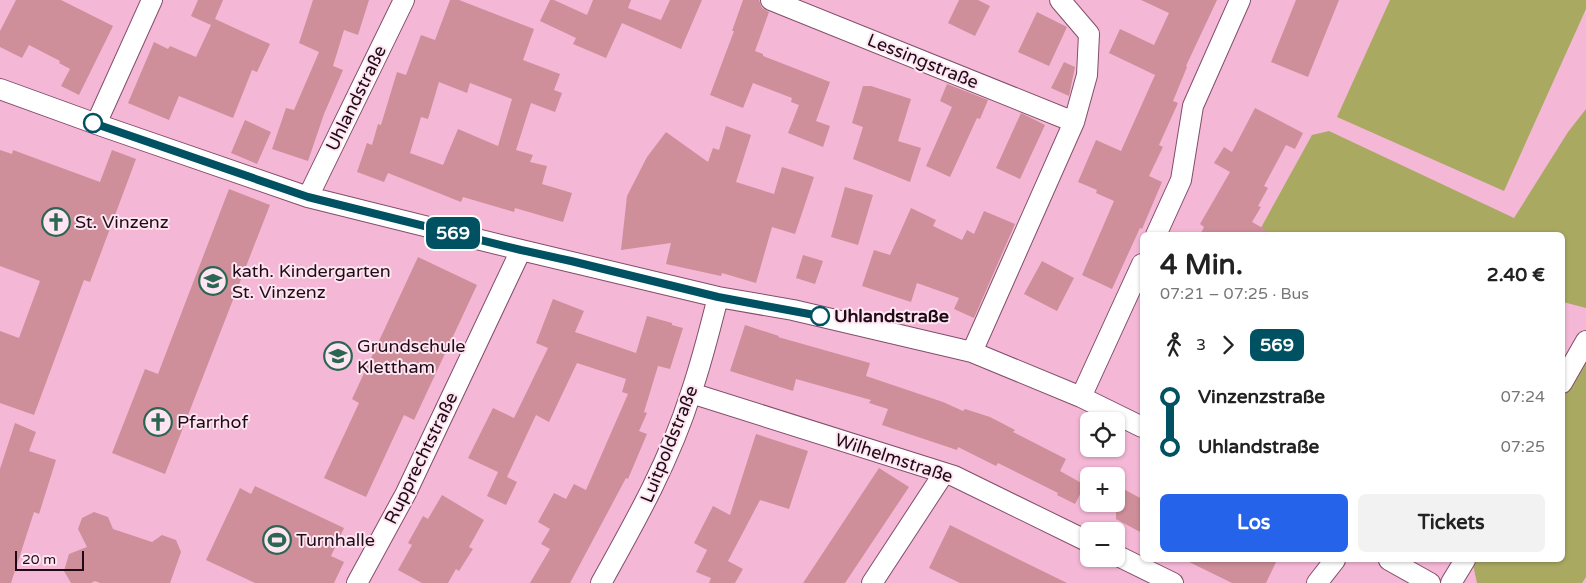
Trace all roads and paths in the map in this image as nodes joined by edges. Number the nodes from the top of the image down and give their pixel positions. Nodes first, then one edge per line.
1 (152, 0) edge
2 (404, 0) edge
3 (771, 0) edge
4 (1060, 0) edge
5 (1240, 0) edge
6 (0, 89) edge
7 (1074, 122) junction
8 (96, 124) junction
9 (308, 197) junction
10 (1157, 232) edge
11 (521, 250) junction
12 (1140, 268) edge
13 (718, 297) junction
14 (1586, 341) edge
15 (972, 352) junction
16 (1565, 379) edge
17 (691, 393) junction
18 (1081, 397) junction
19 (1140, 426) edge
20 (944, 473) junction
21 (1080, 538) edge
22 (1125, 559) edge
23 (1333, 562) edge
24 (1393, 562) edge
25 (1464, 562) edge
26 (357, 583) edge
27 (601, 583) edge
28 (872, 583) edge
29 (1173, 583) edge
30 (1317, 583) edge
31 (1430, 583) edge
32 (1451, 583) edge

1 - 8 street
2 - 9 street, Uhlandstraße
3 - 7 street, Lessingstraße
4 - 7 street
5 - 10 street
6 - 8 street
7 - 15 street
8 - 9 street
9 - 11 street
11 - 13 street
11 - 26 street, Rupprechtstraße
12 - 18 street
13 - 15 street
13 - 17 street, Luitpoldstraße
14 - 16 street
15 - 18 street
17 - 20 street, Wilhelmstraße
17 - 27 street, Luitpoldstraße
18 - 19 street
20 - 21 street, Wilhelmstraße
20 - 28 street
22 - 29 street
23 - 30 street
24 - 31 street
25 - 32 street

